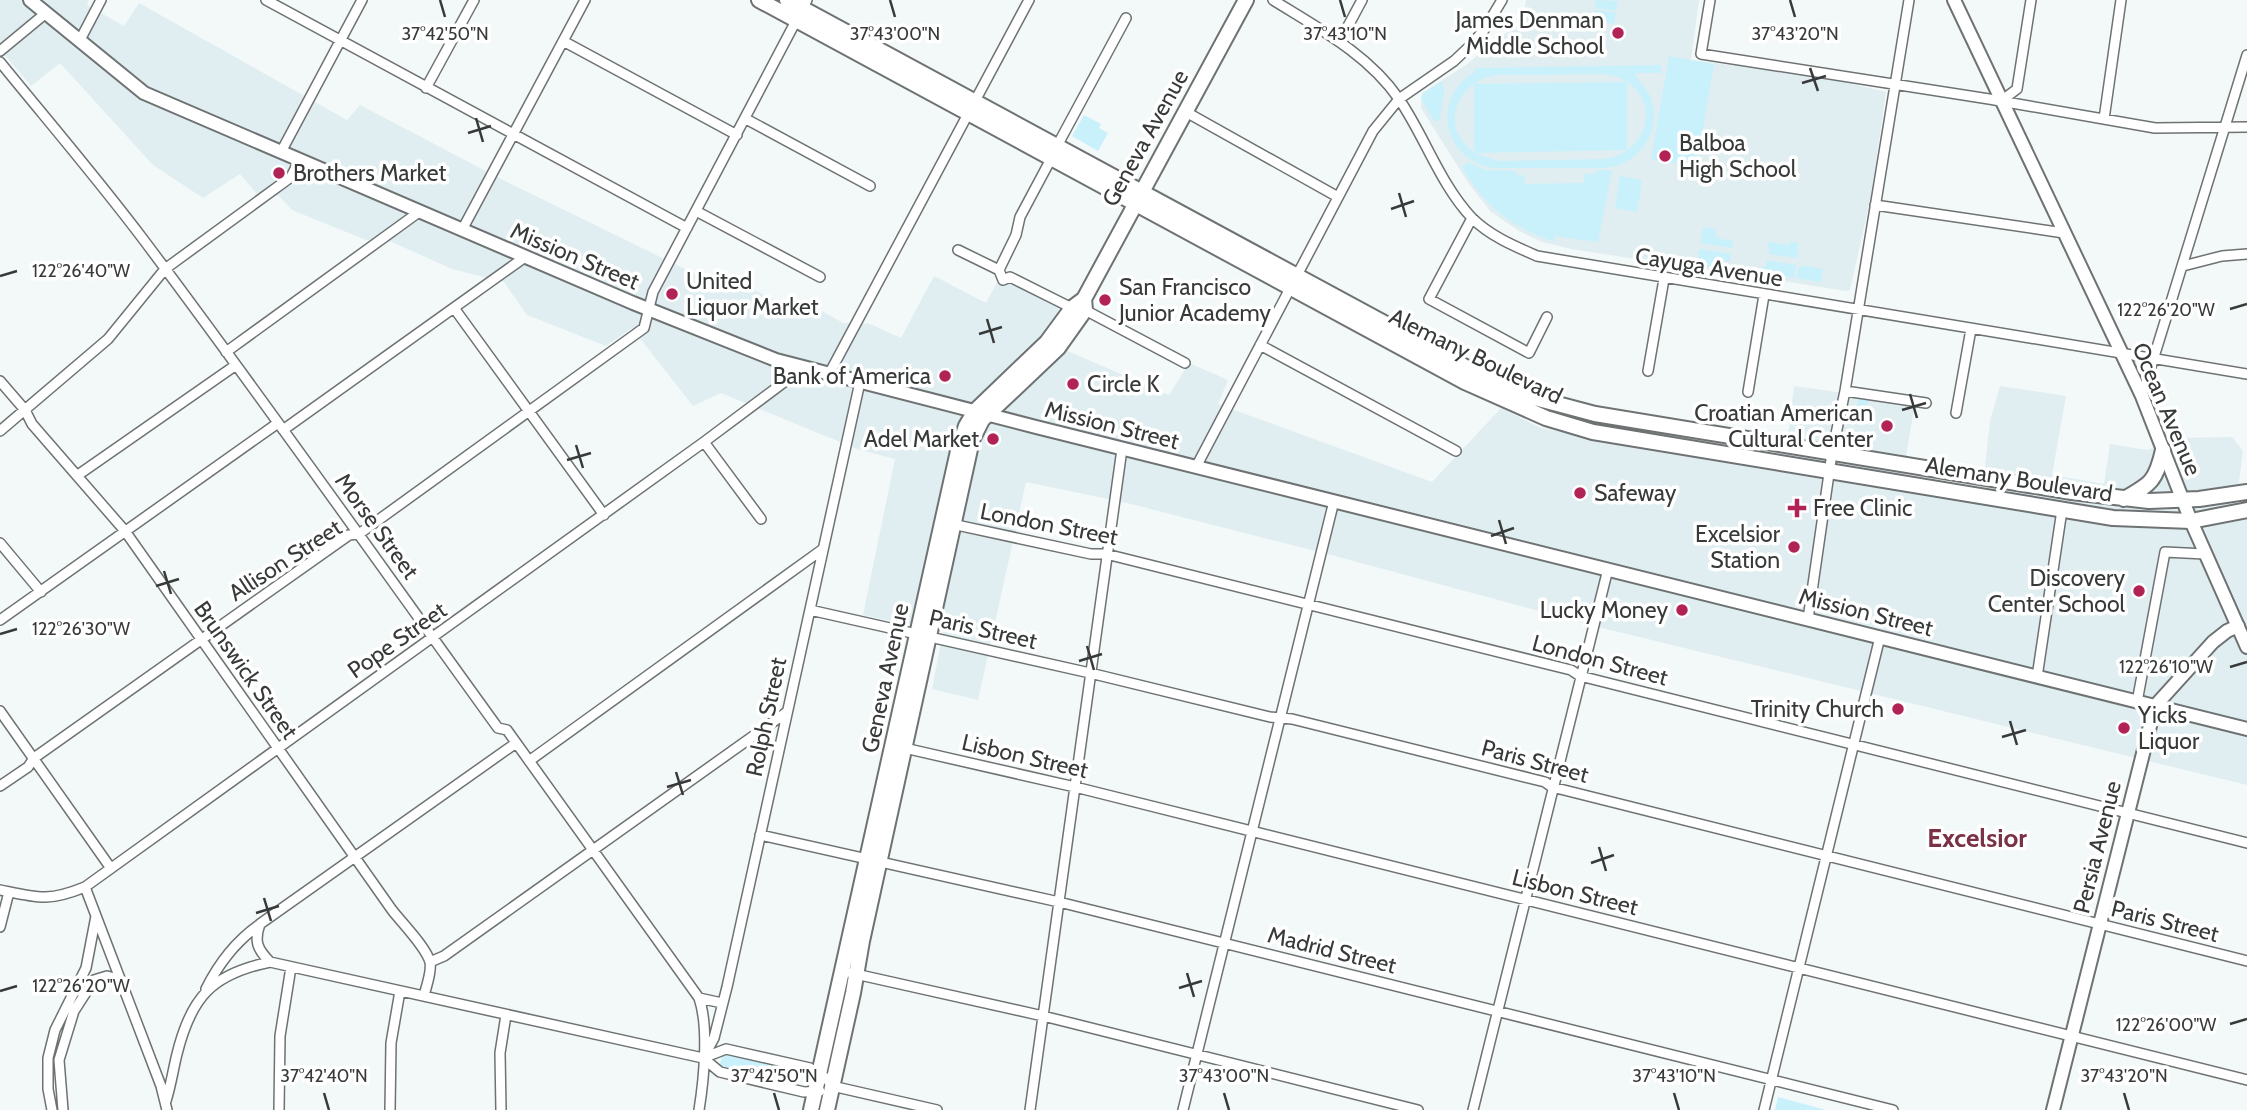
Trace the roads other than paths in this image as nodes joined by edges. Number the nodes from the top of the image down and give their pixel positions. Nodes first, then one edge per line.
1 (30, 0) edge
2 (101, 0) edge
3 (266, 0) edge
4 (362, 0) edge
5 (474, 0) edge
6 (585, 0) edge
7 (760, 0) edge
8 (787, 0) edge
9 (1029, 0) edge
10 (1246, 0) edge
11 (1273, 0) edge
12 (1362, 0) edge
13 (1502, 0) edge
14 (1710, 0) edge
15 (1909, 0) edge
16 (1954, 0) edge
17 (2031, 0) edge
18 (2121, 0) edge
19 (802, 10) edge
20 (46, 13) junction
21 (1126, 18) dead end
22 (80, 40) junction
23 (564, 41) junction
24 (1340, 41) junction
25 (340, 42) junction
26 (0, 51) edge
27 (2247, 55) edge
28 (0, 62) edge
29 (1895, 85) junction
30 (426, 88) junction
31 (1399, 99) junction
32 (2001, 101) junction
33 (972, 107) junction
34 (1186, 112) junction
35 (746, 119) junction
36 (2104, 119) junction
37 (2225, 127) junction
38 (2247, 127) edge
39 (513, 135) junction
40 (737, 135) junction
41 (1054, 151) junction
42 (281, 152) junction
43 (300, 159) junction
44 (870, 186) dead end
45 (1138, 197) junction
46 (1338, 197) junction
47 (1875, 205) junction
48 (696, 211) junction
49 (419, 212) junction
50 (1472, 218) junction
51 (687, 228) junction
52 (462, 230) junction
53 (2064, 233) junction
54 (958, 250) dead end
55 (2247, 254) edge
56 (524, 257) junction
57 (2183, 266) junction
58 (165, 269) junction
59 (999, 270) junction
60 (820, 277) dead end
61 (1664, 279) junction
62 (1292, 281) junction
63 (1764, 295) junction
64 (1080, 305) junction
65 (454, 308) junction
66 (648, 309) junction
67 (1858, 311) junction
68 (1548, 317) dead end
69 (1971, 329) junction
70 (1260, 345) junction
71 (226, 352) junction
72 (2121, 353) junction
73 (2154, 359) junction
74 (1185, 363) dead end
75 (236, 365) junction
76 (793, 365) junction
77 (1648, 371) dead end
78 (829, 374) junction
79 (2247, 374) edge
80 (0, 381) edge
81 (860, 382) junction
82 (1845, 391) junction
83 (1748, 392) dead end
84 (2141, 396) junction
85 (1926, 403) dead end
86 (24, 410) junction
87 (529, 411) junction
88 (981, 412) junction
89 (1956, 413) dead end
90 (281, 426) junction
91 (0, 431) edge
92 (704, 442) junction
93 (1122, 449) junction
94 (2163, 450) junction
95 (1456, 451) dead end
96 (1832, 453) junction
97 (1196, 467) junction
98 (1830, 470) junction
99 (78, 475) junction
100 (2247, 492) edge
101 (2124, 499) junction
102 (2183, 500) junction
103 (1334, 501) junction
104 (2062, 510) junction
105 (2247, 510) edge
106 (604, 515) junction
107 (761, 519) dead end
108 (2191, 521) junction
109 (948, 523) junction
110 (125, 531) junction
111 (359, 534) junction
112 (0, 543) edge
113 (823, 549) junction
114 (1107, 554) junction
115 (2205, 554) junction
116 (1608, 569) junction
117 (41, 592) junction
118 (1309, 604) junction
119 (810, 610) junction
120 (1808, 619) junction
121 (0, 620) edge
122 (2238, 626) junction
123 (923, 635) junction
124 (1880, 637) junction
125 (433, 638) junction
126 (201, 639) junction
127 (2247, 646) edge
128 (1090, 673) junction
129 (1580, 676) junction
130 (2037, 677) junction
131 (2137, 702) junction
132 (2155, 706) junction
133 (0, 711) edge
134 (787, 712) junction
135 (1282, 720) junction
136 (2247, 729) edge
137 (516, 743) junction
138 (1854, 745) junction
139 (899, 747) junction
140 (277, 748) junction
141 (34, 758) junction
142 (529, 761) junction
143 (0, 786) edge
144 (1075, 787) junction
145 (1552, 787) junction
146 (2127, 813) junction
147 (1253, 832) junction
148 (760, 835) junction
149 (2247, 843) edge
150 (593, 851) junction
151 (355, 856) junction
152 (1826, 856) junction
153 (874, 860) junction
154 (110, 867) junction
155 (85, 887) junction
156 (4, 891) edge
157 (1525, 900) junction
158 (1059, 902) junction
159 (97, 915) junction
160 (260, 924) junction
161 (2099, 925) junction
162 (0, 927) edge
163 (1225, 944) junction
164 (2247, 961) edge
165 (270, 962) junction
166 (430, 962) junction
167 (291, 967) junction
168 (1799, 968) junction
169 (849, 972) junction
170 (121, 980) junction
171 (205, 991) junction
172 (400, 991) junction
173 (424, 996) junction
174 (699, 998) junction
175 (722, 1003) junction
176 (1498, 1011) junction
177 (506, 1015) junction
178 (1043, 1016) junction
179 (2071, 1037) junction
180 (1197, 1055) junction
181 (703, 1058) junction
182 (819, 1073) junction
183 (1772, 1079) junction
184 (2247, 1080) edge
185 (832, 1086) junction
186 (815, 1092) junction
187 (167, 1105) edge
188 (699, 1107) edge
189 (52, 1110) edge
190 (63, 1110) edge
191 (279, 1110) edge
192 (390, 1110) edge
193 (501, 1110) edge
194 (690, 1110) edge
195 (811, 1110) edge
196 (827, 1110) edge
197 (937, 1110) edge
198 (1030, 1110) edge
199 (1184, 1110) edge
200 (1418, 1110) edge
201 (1473, 1110) edge
202 (1764, 1110) edge
203 (1893, 1110) edge
204 (2053, 1110) edge

1 - 20 main road, Mission Street
2 - 22 street
3 - 25 street
4 - 25 street
5 - 30 street
6 - 23 street
7 - 19 main road, Alemany Boulevard
8 - 19 main road, Alemany Boulevard
9 - 33 street
10 - 34 main road, Geneva Avenue
11 - 24 street, Cayuga Avenue
12 - 24 street
13 - 31 street
14 - 29 street
15 - 29 street
16 - 32 main road, Ocean Avenue
17 - 32 street
18 - 36 street
19 - 33 main road, Alemany Boulevard
19 - 35 street, Allison Street
20 - 22 main road, Mission Street
20 - 26 street
21 - 41 street
22 - 42 main road, Mission Street
23 - 39 street
23 - 40 street
24 - 31 street, Cayuga Avenue
25 - 30 street
25 - 42 street
27 - 37 street
28 - 58 street, Morse Street
29 - 32 street
29 - 47 street
30 - 39 street
31 - 46 street
31 - 50 street, Cayuga Avenue
32 - 36 street
32 - 53 main road, Ocean Avenue
33 - 41 main road, Alemany Boulevard
33 - 78 street
34 - 45 main road, Geneva Avenue
34 - 46 street
35 - 40 street, Allison Street
35 - 44 street
36 - 37 street
37 - 38 street
37 - 57 street
39 - 51 street
39 - 52 street
40 - 48 street, Allison Street
41 - 45 main road, Alemany Boulevard
41 - 59 street
42 - 43 main road, Mission Street
43 - 49 main road, Mission Street
43 - 58 street
45 - 62 main road, Alemany Boulevard
45 - 64 main road, Geneva Avenue
46 - 62 street
47 - 53 street
47 - 67 street
48 - 51 street, Allison Street
48 - 60 street
49 - 52 main road, Mission Street
49 - 71 street
50 - 61 street, Cayuga Avenue
50 - 68 street
51 - 66 street, Allison Street
52 - 56 main road, Mission Street
53 - 72 main road, Ocean Avenue
54 - 59 street
55 - 57 street
56 - 65 street
56 - 66 main road, Mission Street
57 - 73 street
58 - 71 street, Morse Street
58 - 86 street
59 - 64 street
61 - 63 street, Cayuga Avenue
61 - 77 street
62 - 70 street
62 - 96 main road, Alemany Boulevard
62 - 98 main road, Alemany Boulevard
63 - 67 street, Cayuga Avenue
63 - 83 street
64 - 74 street
64 - 88 main road, Geneva Avenue
65 - 87 street
65 - 90 street
66 - 76 main road, Mission Street
66 - 87 street, Allison Street
67 - 69 street, Cayuga Avenue
67 - 82 street
69 - 72 street, Cayuga Avenue
69 - 89 street
70 - 95 street
70 - 97 street
71 - 75 street, Morse Street
72 - 73 street, Cayuga Avenue
72 - 84 main road, Ocean Avenue
73 - 79 street, Cayuga Avenue
73 - 84 street
75 - 90 street, Morse Street
75 - 99 street
76 - 78 main road, Mission Street
76 - 92 street, Pope Street
78 - 81 main road, Mission Street
80 - 86 street, Brunswick Street
81 - 88 main road, Mission Street
81 - 113 street, Rolph Street
82 - 85 street
82 - 96 street
84 - 94 main road, Ocean Avenue
86 - 91 street
86 - 99 street, Brunswick Street
87 - 106 street
87 - 111 street, Allison Street
88 - 93 main road, Mission Street
88 - 109 main road, Geneva Avenue
90 - 110 street
90 - 111 street, Morse Street
92 - 106 street, Pope Street
92 - 107 street
93 - 97 main road, Mission Street
93 - 114 street
94 - 101 main road
94 - 102 main road, Ocean Avenue
96 - 98 street
96 - 101 main road, Alemany Boulevard
97 - 103 main road, Mission Street
98 - 104 main road, Alemany Boulevard
98 - 120 street
99 - 110 street, Brunswick Street
100 - 102 main road, Alemany Boulevard
101 - 102 main road, Alemany Boulevard
102 - 108 main road, Ocean Avenue
103 - 116 main road, Mission Street
103 - 118 street
104 - 108 main road, Alemany Boulevard
104 - 130 street
105 - 108 main road, Alemany Boulevard
106 - 125 street, Pope Street
108 - 115 main road, Ocean Avenue
109 - 114 street, London Street
109 - 123 main road, Geneva Avenue
110 - 117 street
110 - 126 street, Brunswick Street
111 - 125 street, Morse Street
111 - 126 street, Allison Street
112 - 117 street
113 - 119 street, Rolph Street
113 - 142 street
114 - 118 street, London Street
114 - 128 street
115 - 122 main road, Ocean Avenue
115 - 131 street
116 - 120 main road, Mission Street
116 - 129 street
117 - 121 street
118 - 129 street, London Street
118 - 135 street
119 - 123 street, Paris Street
119 - 134 street, Rolph Street
120 - 124 main road, Mission Street
122 - 127 main road, Ocean Avenue
122 - 132 main road, Persia Avenue
123 - 128 street, Paris Street
123 - 139 main road, Geneva Avenue
124 - 130 main road, Mission Street
124 - 138 street
125 - 137 street, Morse Street
125 - 140 street, Pope Street
126 - 140 street, Brunswick Street
126 - 141 street, Allison Street
128 - 135 street, Paris Street
128 - 144 street
129 - 138 street, London Street
129 - 145 street
130 - 131 main road, Mission Street
131 - 132 main road, Mission Street
132 - 136 main road, Mission Street
132 - 146 main road, Persia Avenue
133 - 141 street
134 - 148 street, Rolph Street
134 - 150 street
135 - 145 street, Paris Street
135 - 147 street
137 - 142 street, Morse Street
137 - 151 street
138 - 146 street, London Street
138 - 152 street
139 - 144 street, Lisbon Street
139 - 153 main road, Geneva Avenue
140 - 151 street, Brunswick Street
140 - 154 street, Pope Street
141 - 143 street, Allison Street
141 - 154 street
142 - 150 street, Morse Street
144 - 147 street, Lisbon Street
144 - 158 street
145 - 152 street, Paris Street
145 - 157 street
146 - 149 street, London Street
146 - 161 main road, Persia Avenue
147 - 157 street, Lisbon Street
147 - 163 street
148 - 153 street, Madrid Street
148 - 175 street, Rolph Street
150 - 166 street
150 - 174 street, Morse Street
151 - 160 street
151 - 166 street, Brunswick Street
152 - 161 street, Paris Street
152 - 168 street
153 - 158 street, Madrid Street
153 - 169 main road, Geneva Avenue
154 - 155 street, Pope Street
155 - 156 street, Pope Street
155 - 159 street
156 - 162 street
157 - 168 street, Lisbon Street
157 - 176 street
158 - 163 street, Madrid Street
158 - 178 street
159 - 170 street
159 - 189 street
160 - 165 street
160 - 171 street
161 - 164 street, Paris Street
161 - 179 main road, Persia Avenue
163 - 176 street, Madrid Street
163 - 180 street
165 - 167 street
165 - 171 street
166 - 173 street
167 - 172 street
167 - 191 street
168 - 179 street, Lisbon Street
168 - 183 street
169 - 178 street
169 - 182 main road, Geneva Avenue
169 - 185 main road, Geneva Avenue
170 - 187 street
170 - 190 street
171 - 187 street
172 - 173 street
172 - 192 street
173 - 177 street
174 - 175 street
174 - 181 street, Rolph Street
175 - 181 street, Rolph Street
176 - 183 street, Madrid Street
176 - 201 street
177 - 181 street
177 - 193 street
178 - 180 street
178 - 198 street
179 - 184 street, Lisbon Street
179 - 204 main road, Persia Avenue
180 - 199 street
180 - 200 street
181 - 182 street
181 - 186 street
181 - 188 street, Rolph Street
182 - 185 street
182 - 186 main road, Geneva Avenue
183 - 202 street
183 - 203 street, Madrid Street
185 - 186 street
185 - 196 main road, Geneva Avenue
185 - 197 street
186 - 195 main road, Geneva Avenue
188 - 194 street

